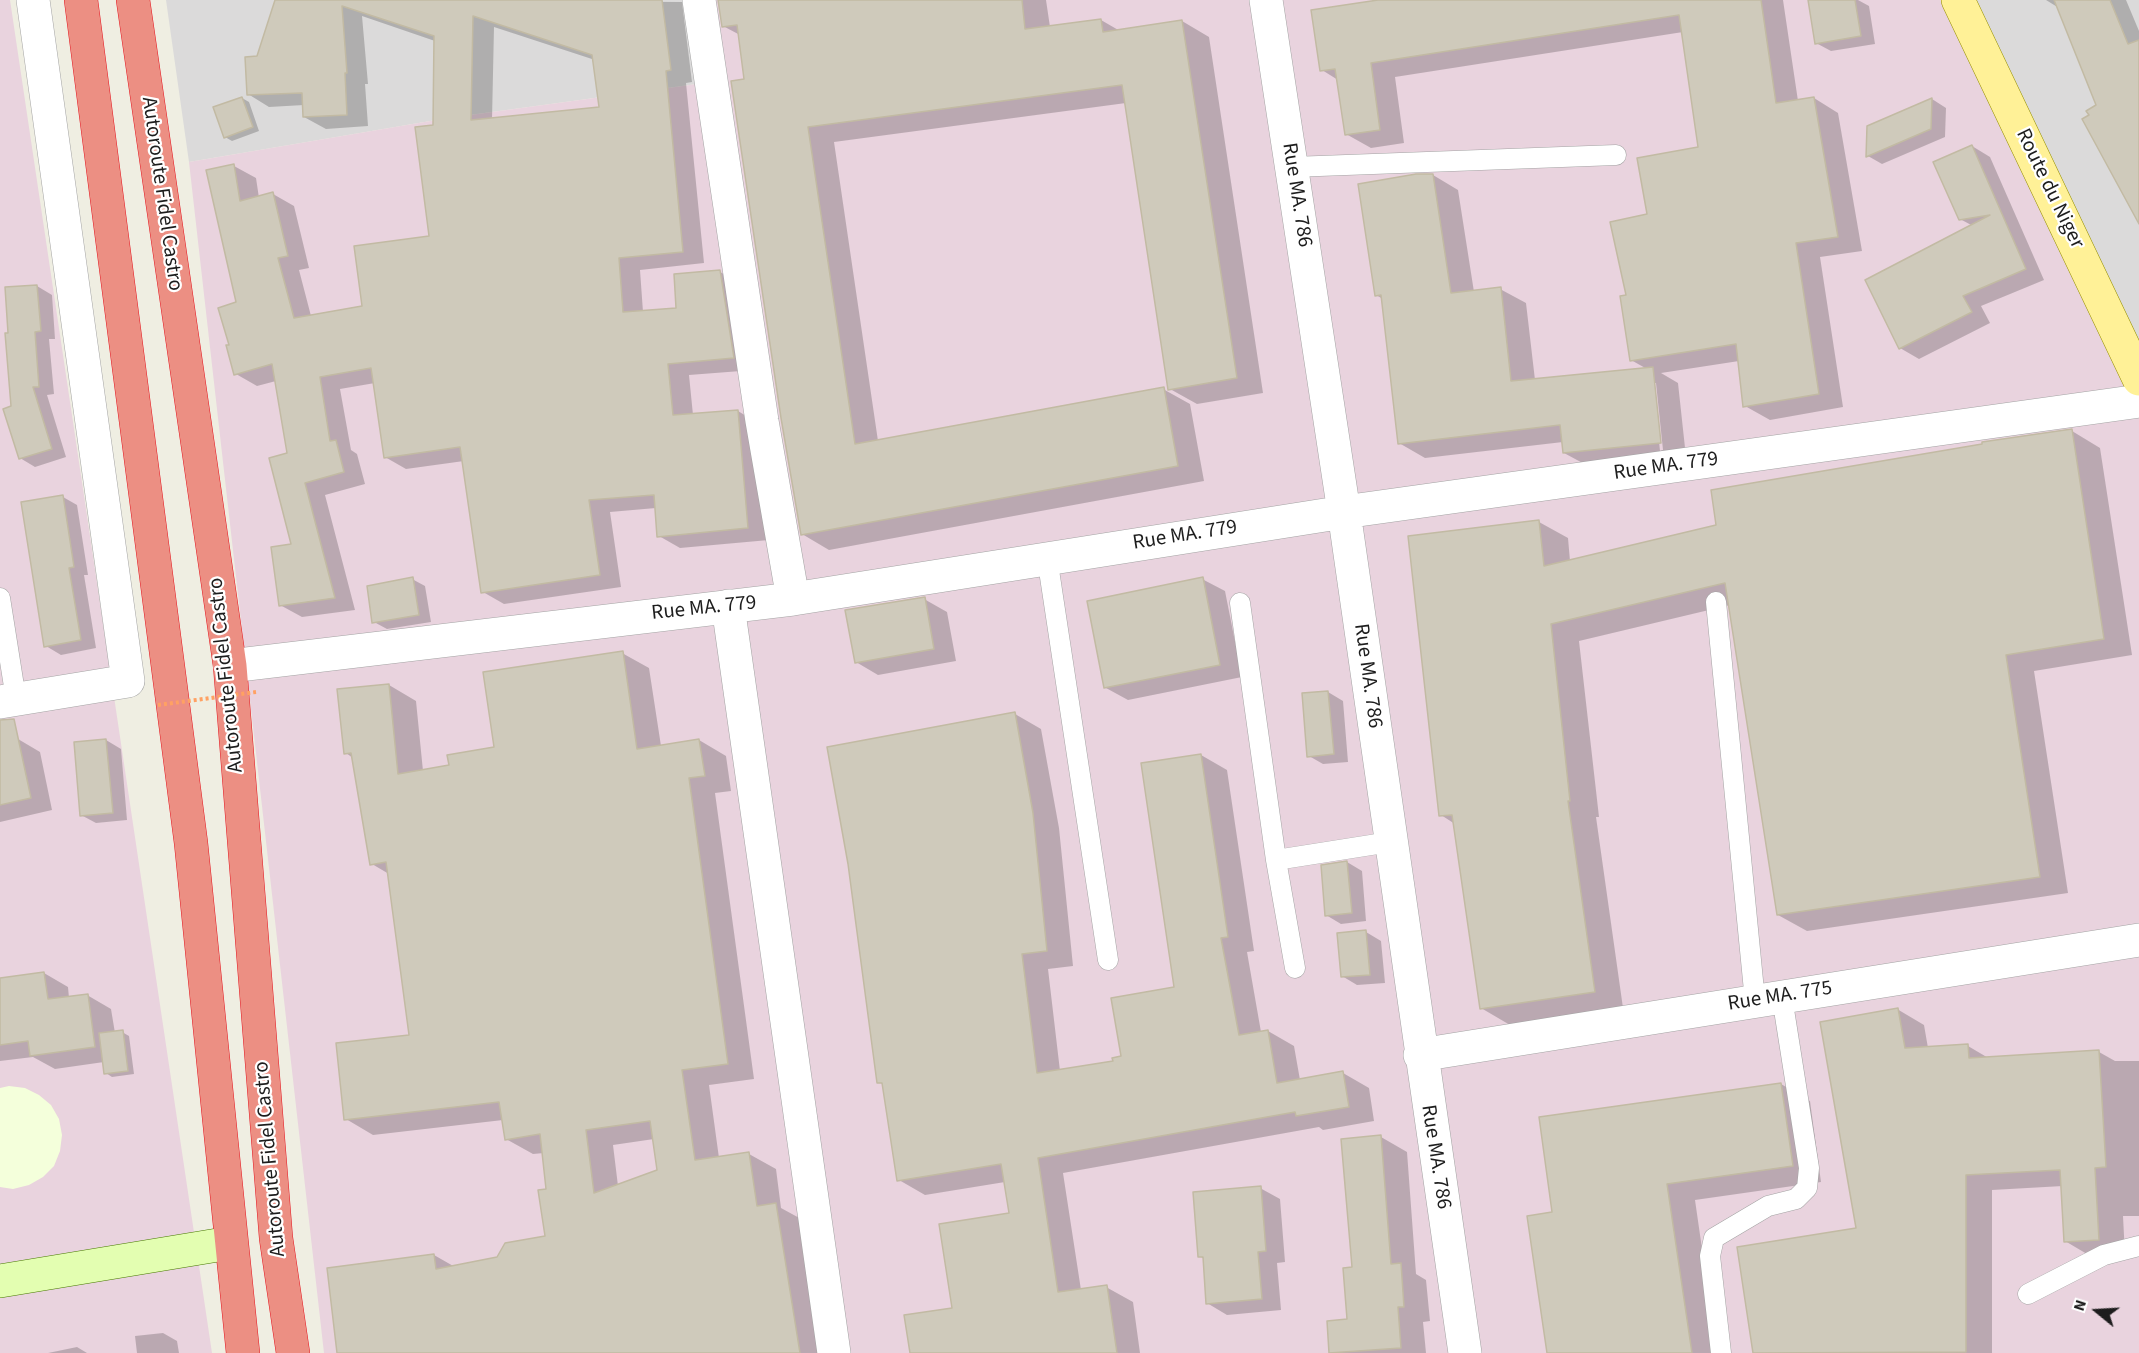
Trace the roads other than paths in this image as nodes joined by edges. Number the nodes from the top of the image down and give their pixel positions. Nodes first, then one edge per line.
1 (33, 0) edge
2 (81, 0) edge
3 (133, 0) edge
4 (699, 0) edge
5 (1266, 0) edge
6 (1958, 0) edge
7 (1616, 155) dead end
8 (1292, 167) junction
9 (2139, 379) edge
10 (2139, 401) edge
11 (1344, 512) junction
12 (1047, 558) junction
13 (0, 598) edge
14 (793, 599) junction
15 (1716, 602) dead end
16 (1240, 603) dead end
17 (728, 606) junction
18 (230, 666) junction
19 (8, 701) edge
20 (1390, 842) junction
21 (1276, 860) junction
22 (2139, 940) edge
23 (1108, 960) dead end
24 (1295, 968) dead end
25 (1768, 999) junction
26 (1420, 1055) junction
27 (230, 1243) junction
28 (2139, 1246) edge
29 (0, 1281) edge
30 (2028, 1294) dead end
31 (243, 1353) edge
32 (293, 1353) edge
33 (834, 1353) edge
34 (1465, 1353) edge
35 (1721, 1353) edge

1 - 19 street
2 - 27 highway
3 - 18 highway, Autoroute Fidel Castro
4 - 14 street
5 - 8 street, Rue MA. 786
6 - 9 main road, Route du Niger
7 - 8 lane
8 - 11 street, Rue MA. 786
10 - 11 street, Rue MA. 779
11 - 12 street, Rue MA. 779
11 - 20 street, Rue MA. 786
12 - 14 street, Rue MA. 779
12 - 23 lane
13 - 19 lane
14 - 17 street, Rue MA. 779
15 - 25 lane
16 - 21 lane
17 - 18 street, Rue MA. 779
17 - 33 street
18 - 32 highway, Autoroute Fidel Castro
20 - 21 lane
20 - 26 street, Rue MA. 786
21 - 24 lane
22 - 25 street, Rue MA. 775
25 - 26 street, Rue MA. 775
25 - 35 lane
26 - 34 street, Rue MA. 786
27 - 29 street
27 - 31 highway
28 - 30 lane

